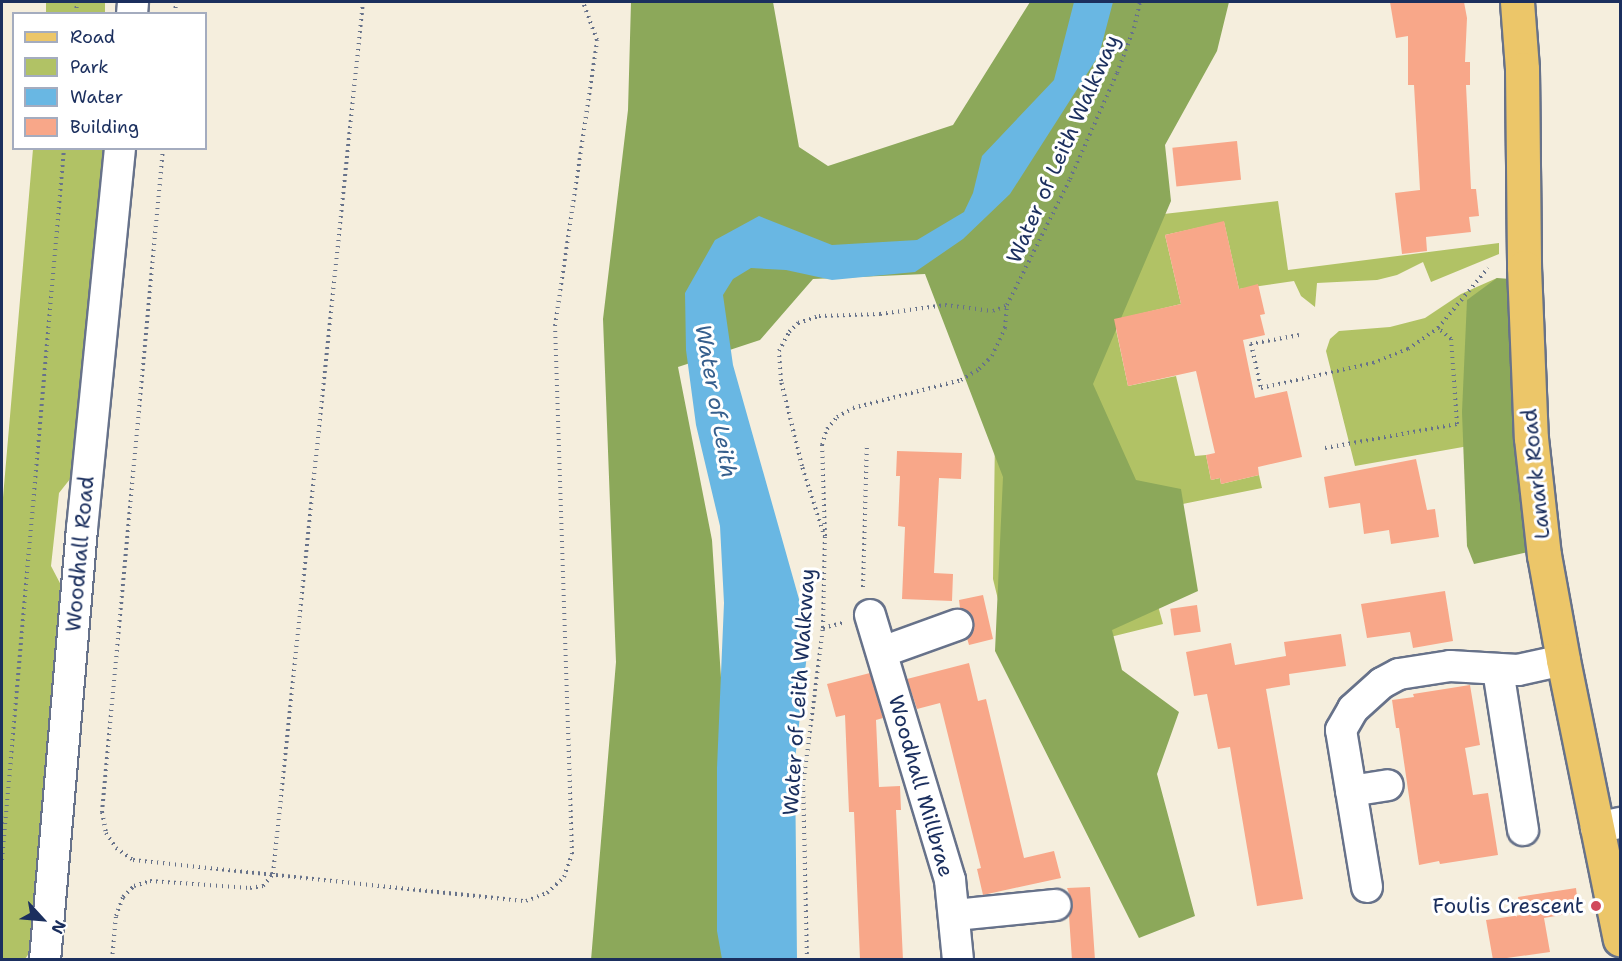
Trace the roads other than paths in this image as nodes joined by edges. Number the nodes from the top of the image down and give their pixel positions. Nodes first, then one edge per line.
1 (1517, 2) edge
2 (120, 150) edge
3 (870, 615) road end
4 (957, 625) dead end
5 (882, 652) junction
6 (1563, 660) junction
7 (1498, 670) junction
8 (1388, 785) dead end
9 (1351, 791) junction
10 (1608, 825) edge
11 (1523, 830) dead end
12 (1367, 887) dead end
13 (1056, 905) dead end
14 (955, 915) junction
15 (1620, 939) edge
16 (45, 960) edge
17 (958, 960) edge

1 - 6 main road, Lanark Road
2 - 16 street, Woodhall Road
3 - 5 street, Woodhall Millbrae
4 - 5 street
5 - 14 street, Woodhall Millbrae
6 - 7 street
6 - 10 main road, Lanark Road
7 - 9 street
7 - 11 street
8 - 9 street
9 - 12 street
10 - 15 main road, Lanark Road
13 - 14 street
14 - 17 street, Woodhall Millbrae

